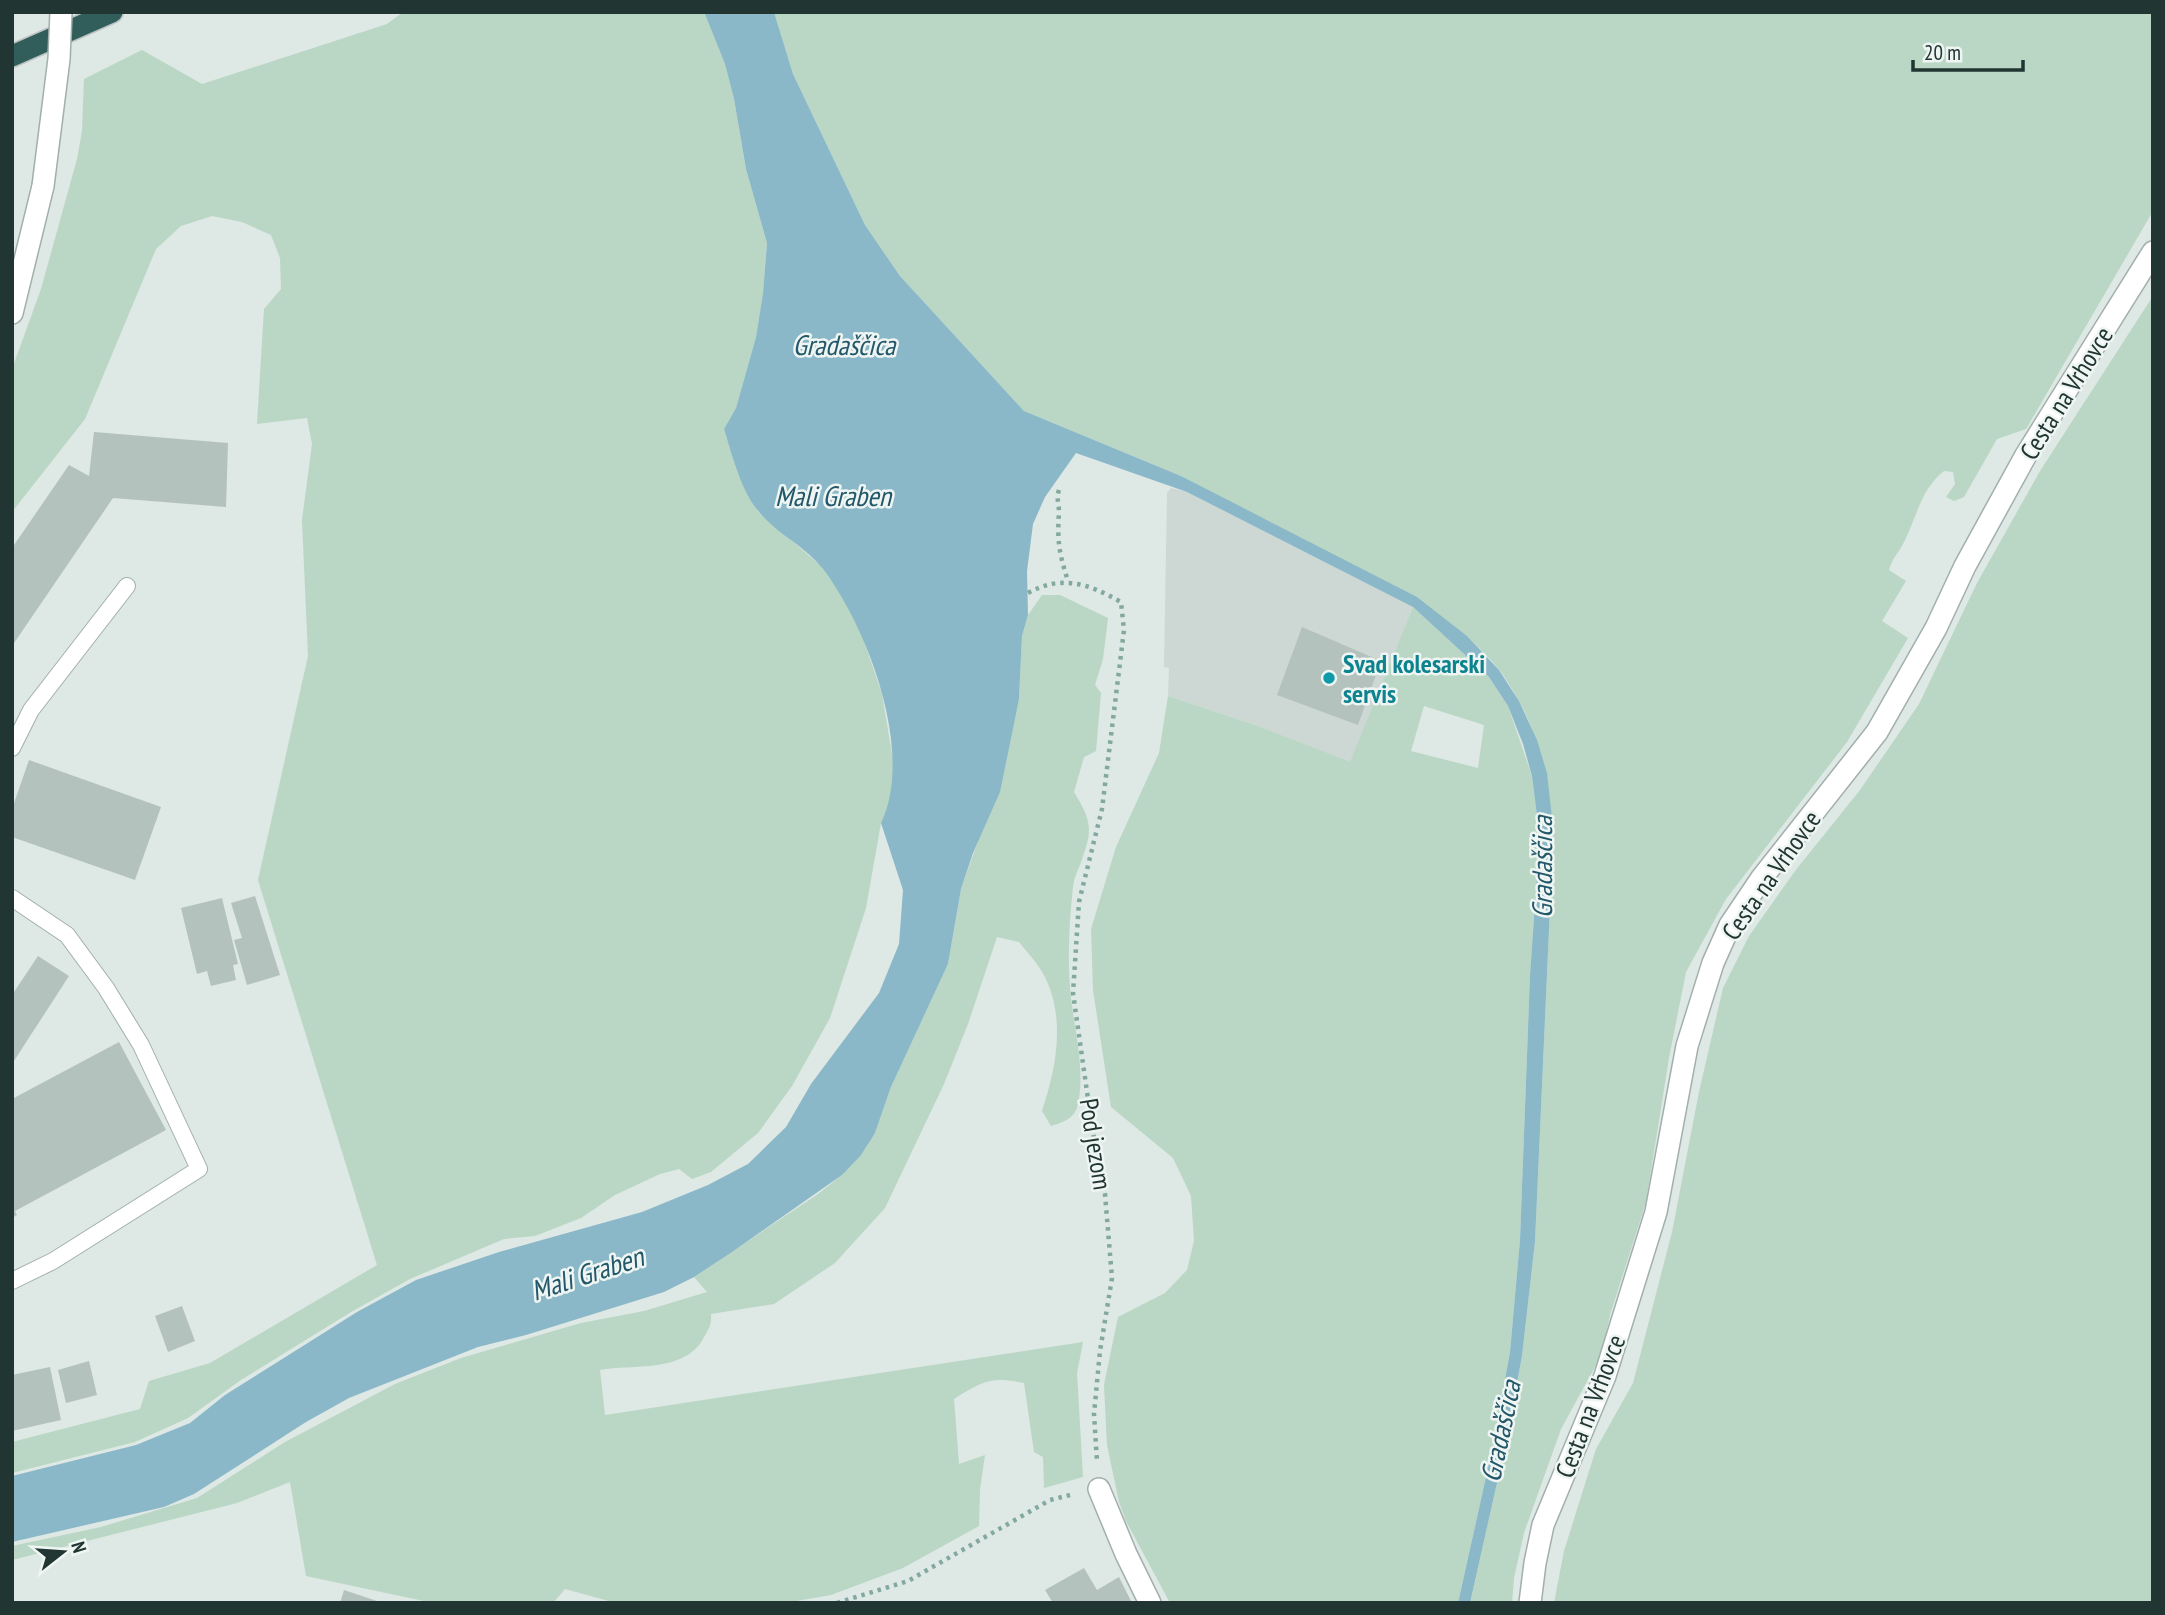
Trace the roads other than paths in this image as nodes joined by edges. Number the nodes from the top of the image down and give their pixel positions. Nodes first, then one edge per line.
1 (61, 12) edge
2 (112, 12) edge
3 (12, 56) edge
4 (2153, 252) edge
5 (12, 313) edge
6 (127, 586) dead end
7 (12, 748) edge
8 (12, 898) edge
9 (12, 1282) edge
10 (1099, 1489) road end
11 (1150, 1603) edge
12 (1530, 1603) edge

1 - 5 street, bridge
2 - 3 highway
4 - 12 street, Cesta na Vrhovce
6 - 7 lane
8 - 9 lane
10 - 11 street

